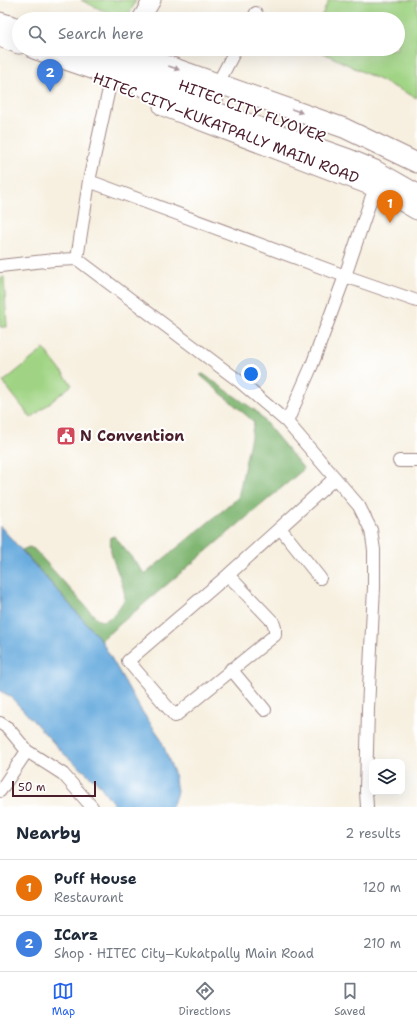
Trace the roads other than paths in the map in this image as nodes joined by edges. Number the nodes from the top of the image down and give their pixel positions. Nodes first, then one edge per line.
1 (152, 0) edge
2 (145, 12) edge
3 (0, 22) edge
4 (12, 26) edge
5 (0, 37) edge
6 (12, 41) edge
7 (78, 56) edge
8 (143, 56) edge
9 (232, 56) edge
10 (218, 83) junction
11 (110, 84) junction
12 (256, 119) junction
13 (417, 163) edge
14 (417, 180) edge
15 (89, 181) junction
16 (375, 187) junction
17 (417, 194) edge
18 (417, 210) edge
19 (77, 259) junction
20 (0, 266) edge
21 (345, 276) junction
22 (417, 301) edge
23 (287, 422) junction
24 (399, 461) dead end
25 (417, 461) edge
26 (335, 478) junction
27 (280, 528) junction
28 (228, 575) junction
29 (320, 578) dead end
30 (231, 669) junction
31 (265, 710) dead end
32 (0, 723) edge
33 (27, 751) junction
34 (0, 791) edge
35 (92, 807) edge
36 (367, 807) edge

1 - 2 street
3 - 4 main road
5 - 6 main road
7 - 11 main road, HITEC CITY–KUKATPALLY MAIN ROAD
7 - 12 main road, HITEC CITY FLYOVER
8 -> 10 main road
9 - 10 street
10 -> 13 main road
11 - 15 street
11 - 16 main road, HITEC CITY–KUKATPALLY MAIN ROAD
12 - 14 main road, HITEC CITY FLYOVER
12 - 17 main road, HITEC CITY FLYOVER
15 - 19 street
15 - 21 street
16 - 18 main road, HITEC CITY–KUKATPALLY MAIN ROAD
16 - 21 street
19 - 20 street
19 - 23 street
21 - 22 street
21 - 23 street
23 - 26 street
24 - 25 street
26 - 27 street
26 - 36 street
27 - 28 street
27 - 29 street
28 - 30 street
28 - 30 street
30 - 31 street
32 - 33 street
33 - 34 street
33 - 35 street

